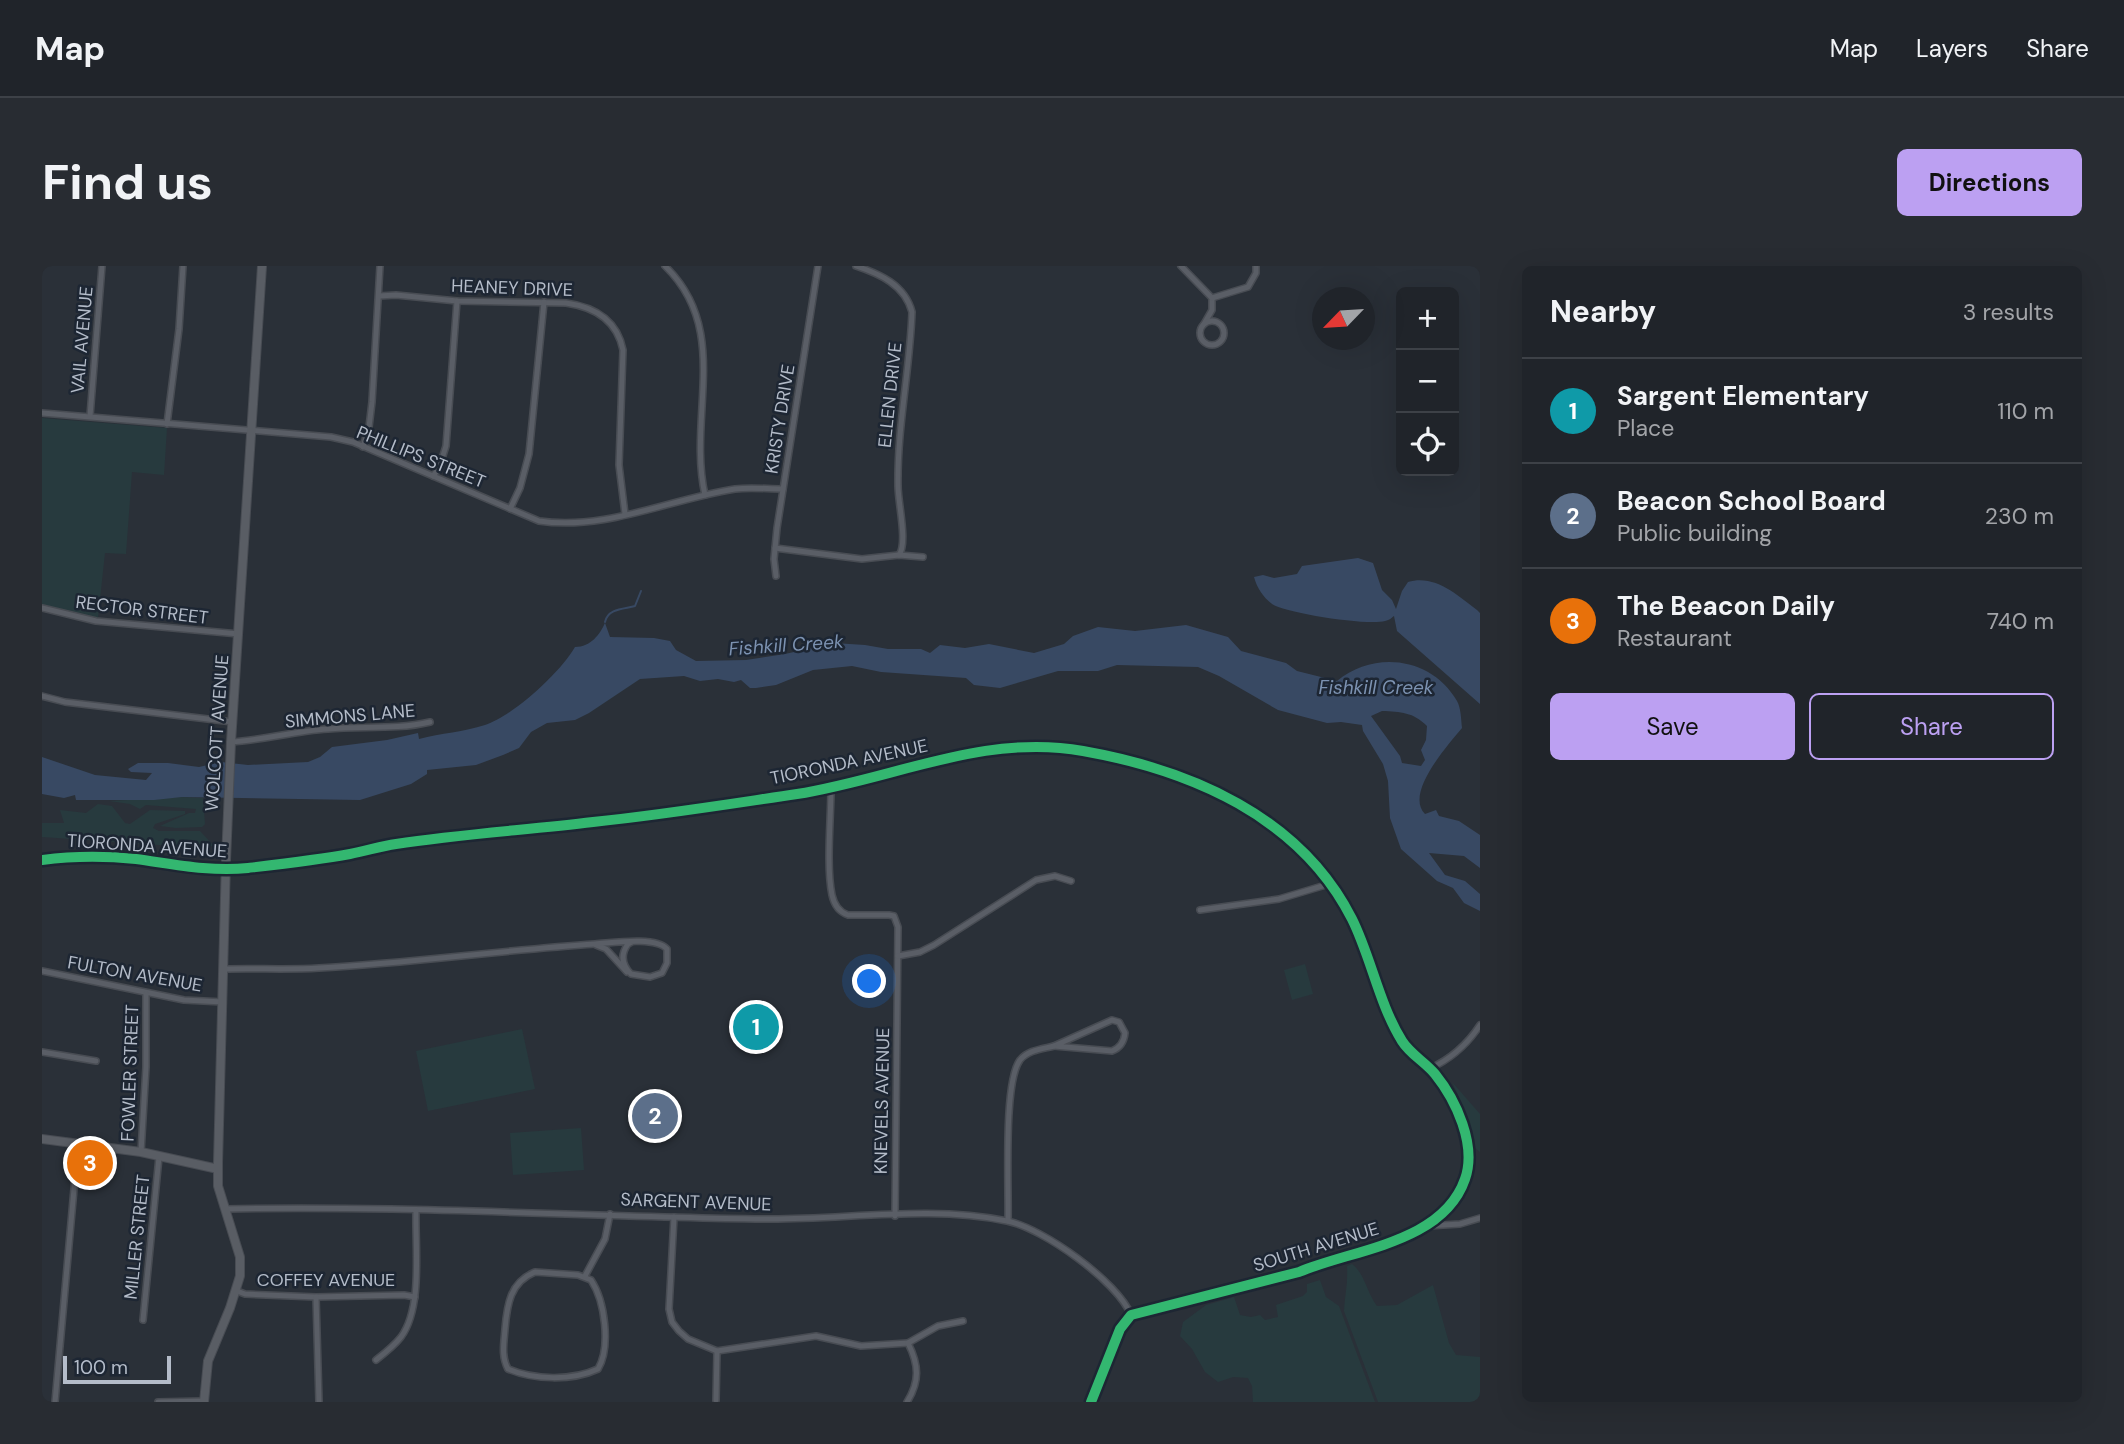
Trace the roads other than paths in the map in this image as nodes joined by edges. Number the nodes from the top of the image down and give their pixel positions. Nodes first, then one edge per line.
1 (102, 266) edge
2 (183, 266) edge
3 (262, 266) edge
4 (380, 266) edge
5 (665, 266) edge
6 (818, 266) edge
7 (856, 266) edge
8 (1181, 266) edge
9 (1256, 266) edge
10 (379, 296) junction
11 (1212, 298) junction
12 (457, 301) junction
13 (544, 302) junction
14 (1204, 324) junction
15 (42, 413) edge
16 (90, 416) junction
17 (167, 424) junction
18 (252, 432) junction
19 (363, 447) junction
20 (433, 476) junction
21 (783, 489) junction
22 (705, 495) junction
23 (510, 509) junction
24 (625, 514) junction
25 (775, 548) junction
26 (900, 555) junction
27 (923, 557) dead end
28 (776, 576) dead end
29 (42, 608) edge
30 (239, 634) junction
31 (42, 696) edge
32 (233, 722) junction
33 (430, 722) dead end
34 (231, 745) junction
35 (831, 788) junction
36 (42, 860) edge
37 (226, 864) junction
38 (1071, 881) dead end
39 (1329, 884) junction
40 (1200, 910) dead end
41 (632, 942) junction
42 (593, 944) junction
43 (898, 956) junction
44 (224, 969) junction
45 (42, 971) edge
46 (631, 974) junction
47 (146, 993) junction
48 (223, 1002) junction
49 (1480, 1025) edge
50 (1054, 1046) junction
51 (42, 1052) edge
52 (96, 1061) dead end
53 (1430, 1069) junction
54 (42, 1139) edge
55 (78, 1144) junction
56 (141, 1152) junction
57 (159, 1157) junction
58 (218, 1170) junction
59 (225, 1209) junction
60 (416, 1211) junction
61 (610, 1214) junction
62 (895, 1216) junction
63 (674, 1217) junction
64 (1480, 1218) edge
65 (1008, 1221) junction
66 (1427, 1226) junction
67 (585, 1276) junction
68 (237, 1291) junction
69 (316, 1297) junction
70 (415, 1297) junction
71 (1131, 1315) junction
72 (143, 1320) dead end
73 (963, 1321) dead end
74 (908, 1343) junction
75 (717, 1351) junction
76 (376, 1360) dead end
77 (716, 1400) edge
78 (55, 1402) edge
79 (158, 1402) edge
80 (204, 1402) edge
81 (319, 1402) edge
82 (907, 1402) edge
83 (1091, 1402) edge

1 - 16 street, VAIL AVENUE
2 - 17 street
3 - 18 main road, WOLCOTT AVENUE
4 - 10 street
5 - 22 street
6 - 21 street, KRISTY DRIVE
7 - 26 street, ELLEN DRIVE
8 - 11 street
9 - 11 street
10 - 12 street, HEANEY DRIVE
10 - 19 street
11 - 14 street
12 - 13 street, HEANEY DRIVE
12 - 20 street
13 - 23 street
13 - 24 street, HEANEY DRIVE
14 - 14 street
15 - 16 street, PHILLIPS STREET
16 - 17 street, PHILLIPS STREET
17 - 18 street, PHILLIPS STREET
18 - 19 street, PHILLIPS STREET
18 - 30 main road, WOLCOTT AVENUE
19 - 20 street, PHILLIPS STREET
20 - 23 street, PHILLIPS STREET
21 - 22 street, PHILLIPS STREET
21 - 25 street, KRISTY DRIVE
22 - 24 street, PHILLIPS STREET
23 - 24 street, PHILLIPS STREET
25 - 26 street
25 - 28 street, KRISTY DRIVE
26 - 27 street
29 - 30 street, RECTOR STREET
30 - 32 main road, WOLCOTT AVENUE
31 - 32 street
32 - 34 main road, WOLCOTT AVENUE
33 - 34 street, SIMMONS LANE
34 - 37 main road, WOLCOTT AVENUE
35 - 37 street, TIORONDA AVENUE
35 - 39 street, TIORONDA AVENUE
35 - 43 street, KNEVELS AVENUE
36 - 37 street, TIORONDA AVENUE
37 - 44 main road, WOLCOTT AVENUE
38 - 43 street
39 - 40 street
39 - 53 street, TIORONDA AVENUE
41 - 42 street
41 - 46 street
41 - 46 street
42 - 44 street
42 - 46 street
43 - 62 street, KNEVELS AVENUE
44 - 48 main road, WOLCOTT AVENUE
45 - 47 street, FULTON AVENUE
47 - 48 street, FULTON AVENUE
47 - 56 street, FOWLER STREET
48 - 58 main road, WOLCOTT AVENUE
49 - 53 street
50 - 50 street
50 - 65 street
51 - 52 street
53 - 66 street, SOUTH AVENUE
54 - 55 main road
55 - 56 main road
55 - 78 street
56 - 57 main road
57 - 58 main road
57 - 72 street, MILLER STREET
58 - 59 main road, WOLCOTT AVENUE
59 - 60 street, SARGENT AVENUE
59 - 68 main road, WOLCOTT AVENUE
60 - 61 street, SARGENT AVENUE
60 - 70 street
61 - 63 street, SARGENT AVENUE
61 - 67 street
62 - 63 street, SARGENT AVENUE
62 - 65 street, SARGENT AVENUE
63 - 75 street
64 - 66 street
65 - 71 street, SARGENT AVENUE
66 - 71 street, SOUTH AVENUE
67 - 67 street
68 - 69 street, COFFEY AVENUE
68 - 80 main road, WOLCOTT AVENUE
69 - 70 street, COFFEY AVENUE
69 - 81 street
70 - 76 street
71 - 83 street
73 - 74 street
74 - 75 street
74 - 82 street
75 - 77 street
79 - 80 street

